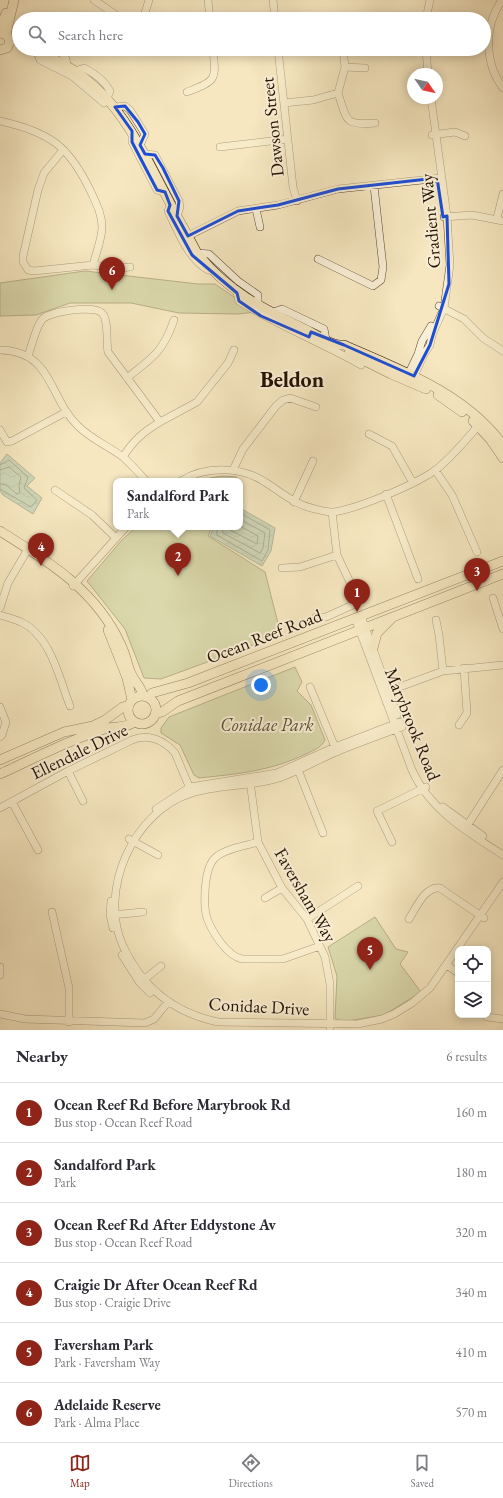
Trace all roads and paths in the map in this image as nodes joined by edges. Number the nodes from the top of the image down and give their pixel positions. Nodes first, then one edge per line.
1 (9, 0) edge
2 (14, 0) edge
3 (94, 0) edge
4 (149, 0) edge
5 (208, 0) edge
6 (274, 0) edge
7 (426, 0) edge
8 (430, 0) edge
9 (502, 0) edge
10 (12, 12) edge
11 (112, 12) edge
12 (145, 12) edge
13 (209, 12) edge
14 (275, 12) edge
15 (423, 12) edge
16 (427, 12) edge
17 (12, 15) edge
18 (491, 20) edge
19 (9, 38) edge
20 (2, 51) edge
21 (37, 56) edge
22 (45, 56) edge
23 (65, 56) edge
24 (214, 56) edge
25 (279, 56) edge
26 (344, 56) edge
27 (422, 56) edge
28 (427, 56) edge
29 (490, 56) edge
30 (345, 67) junction
31 (70, 68) junction
32 (365, 68) dead end
33 (423, 68) edge
34 (428, 68) edge
35 (503, 88) edge
36 (187, 92) dead end
37 (338, 93) junction
38 (284, 103) junction
39 (428, 104) edge
40 (432, 104) edge
41 (116, 107) junction
42 (0, 121) edge
43 (126, 122) junction
44 (375, 123) dead end
45 (132, 131) junction
46 (434, 134) junction
47 (465, 136) dead end
48 (288, 139) junction
49 (140, 144) junction
50 (220, 147) dead end
51 (63, 150) junction
52 (145, 154) junction
53 (439, 178) junction
54 (374, 186) junction
55 (165, 192) junction
56 (503, 194) edge
57 (297, 201) junction
58 (171, 204) junction
59 (256, 209) junction
60 (177, 216) junction
61 (445, 217) junction
62 (500, 220) edge
63 (260, 228) dead end
64 (188, 236) junction
65 (197, 253) junction
66 (318, 259) dead end
67 (93, 265) junction
68 (130, 267) dead end
69 (213, 271) junction
70 (237, 293) junction
71 (258, 306) junction
72 (441, 307) junction
73 (271, 313) junction
74 (174, 320) dead end
75 (310, 335) junction
76 (326, 340) junction
77 (0, 350) edge
78 (234, 350) dead end
79 (503, 351) edge
80 (28, 356) junction
81 (361, 365) dead end
82 (127, 378) junction
83 (410, 378) junction
84 (316, 407) dead end
85 (66, 412) junction
86 (160, 422) junction
87 (480, 424) junction
88 (0, 430) edge
89 (369, 434) dead end
90 (503, 445) edge
91 (123, 457) junction
92 (503, 458) edge
93 (313, 461) dead end
94 (233, 470) junction
95 (435, 470) junction
96 (143, 478) edge
97 (187, 478) edge
98 (413, 483) junction
99 (55, 490) dead end
100 (386, 494) junction
101 (294, 502) junction
102 (332, 512) junction
103 (122, 530) edge
104 (0, 531) edge
105 (115, 536) junction
106 (0, 537) edge
107 (27, 551) junction
108 (477, 552) dead end
109 (338, 555) junction
110 (503, 558) edge
111 (503, 561) edge
112 (282, 568) dead end
113 (482, 570) junction
114 (503, 574) edge
115 (418, 579) dead end
116 (74, 584) junction
117 (493, 598) dead end
118 (0, 608) edge
119 (0, 615) edge
120 (395, 616) junction
121 (316, 617) dead end
122 (358, 617) junction
123 (436, 620) dead end
124 (362, 628) junction
125 (503, 630) edge
126 (372, 648) junction
127 (503, 665) edge
128 (464, 668) junction
129 (443, 671) junction
130 (310, 687) dead end
131 (386, 692) junction
132 (146, 696) junction
133 (130, 703) junction
134 (70, 706) dead end
135 (0, 707) edge
136 (156, 713) junction
137 (134, 722) junction
138 (459, 725) dead end
139 (398, 726) junction
140 (0, 737) edge
141 (336, 749) junction
142 (0, 760) edge
143 (298, 768) junction
144 (503, 770) edge
145 (68, 771) junction
146 (0, 774) edge
147 (250, 782) junction
148 (424, 789) junction
149 (191, 790) junction
150 (82, 801) dead end
151 (12, 802) junction
152 (0, 808) edge
153 (466, 827) junction
154 (323, 833) dead end
155 (131, 840) junction
156 (258, 842) junction
157 (392, 842) dead end
158 (503, 849) edge
159 (38, 850) dead end
160 (158, 855) dead end
161 (503, 855) edge
162 (503, 882) edge
163 (358, 886) dead end
164 (282, 888) junction
165 (503, 890) edge
166 (265, 898) dead end
167 (52, 912) dead end
168 (143, 912) dead end
169 (113, 915) junction
170 (482, 917) junction
171 (307, 919) junction
172 (409, 919) dead end
173 (320, 946) junction
174 (465, 946) edge
175 (455, 960) edge
176 (162, 966) dead end
177 (449, 966) junction
178 (0, 967) edge
179 (455, 971) edge
180 (0, 975) edge
181 (142, 982) junction
182 (166, 1004) junction
183 (0, 1014) edge
184 (491, 1018) edge
185 (503, 1019) edge
186 (69, 1022) junction
187 (330, 1026) junction

1 - 19 main road
2 - 10 main road
3 - 11 street
4 - 12 street
5 - 13 street
6 - 14 street
7 - 15 street
8 - 16 street
9 - 18 street
17 - 19 main road
19 - 20 main road
21 - 43 street
22 - 31 main road
23 - 31 street
24 - 36 street
25 - 38 street, Dawson Street
26 - 30 street
27 - 33 street
28 - 34 street
29 - 35 street
30 - 32 street
30 - 37 street
31 - 41 main road
37 - 38 street
37 - 44 street
38 - 48 street, Dawson Street
39 - 46 street, Gradient Way
40 - 46 street, Gradient Way
41 - 43 main road
41 - 49 street
42 - 51 street
43 - 45 main road
45 - 49 main road
45 - 55 street
46 - 47 street
46 - 53 street, Gradient Way
48 - 50 street
48 - 57 street, Dawson Street
49 - 52 main road
51 - 67 street
51 - 67 street
52 - 55 main road
52 - 60 street
53 - 54 street
53 - 61 street, Gradient Way
54 - 57 street
54 - 66 street
55 - 58 main road
56 - 62 street
57 - 59 street
58 - 60 main road
58 - 69 street
59 - 63 street
59 - 64 street
60 - 64 main road
61 - 62 street
61 - 72 street, Gradient Way
64 - 65 main road
65 - 69 main road
65 - 71 street
67 - 68 street
69 - 70 main road
70 - 71 main road
70 - 75 street
71 - 73 main road
72 - 79 street
72 - 83 street, Gradient Way
73 - 75 main road
73 - 76 street
74 - 82 street
75 - 76 main road
75 - 81 street
76 - 83 main road
77 - 80 street
78 - 86 street
80 - 82 street
80 - 85 street
82 - 86 street
83 - 87 main road
84 - 94 street
85 - 88 street
85 - 91 street
86 - 91 street
87 - 90 main road
87 - 92 main road
87 - 95 street
89 - 98 street
91 - 96 street
93 - 101 street
94 - 97 street
94 - 101 street
95 - 98 street
95 - 108 street
98 - 100 street
99 - 105 street
100 - 102 street
100 - 115 street
101 - 102 street
102 - 109 street
103 - 105 street
104 - 107 main road
105 - 116 street
106 - 107 main road
107 - 116 main road
107 - 118 street
109 - 112 street
109 - 121 street
110 - 113 main road
111 - 113 main road, Ocean Reef Road
113 - 122 main road, Ocean Reef Road
114 - 120 main road, Ocean Reef Road
116 - 132 main road
116 - 133 main road
117 - 125 street
119 - 134 street
120 - 124 main road, Ocean Reef Road
120 - 126 main road
122 - 124 street, Marybrook Road
122 - 132 main road, Ocean Reef Road
123 - 129 street
124 - 126 street, Marybrook Road
124 - 131 street, Marybrook Road
124 - 136 main road, Ocean Reef Road
126 - 131 street, Marybrook Road
127 - 128 street
128 - 129 street
128 - 138 street
129 - 131 street
130 - 141 street
131 - 139 street, Marybrook Road
132 - 133 main road
132 - 136 main road
133 - 137 main road
133 - 142 main road
135 - 140 street
136 - 137 main road
137 - 146 main road
139 - 141 street, Conidae Drive
139 - 148 street, Marybrook Road
141 - 143 street, Conidae Drive
143 - 147 street, Conidae Drive
143 - 154 street
144 - 153 street
145 - 149 street, Ellendale Drive
145 - 150 street
145 - 151 street, Ellendale Drive
147 - 149 street, Conidae Drive
147 - 156 street, Faversham Way
148 - 153 street, Marybrook Road
148 - 157 street
149 - 155 street, Conidae Drive
151 - 152 street, Ellendale Drive
151 - 159 street
153 - 158 street, Marybrook Road
153 - 161 street, Marybrook Road
155 - 160 street
155 - 169 street, Conidae Drive
156 - 164 street, Faversham Way
156 - 173 street
162 - 170 street, Conidae Drive
163 - 171 street
164 - 166 street
164 - 171 street, Faversham Way
165 - 170 street, Conidae Drive
167 - 186 street
168 - 169 street
169 - 181 street, Conidae Drive
170 - 172 street
170 - 174 street, Conidae Drive
170 - 177 street, Conidae Drive
171 - 173 street, Faversham Way
173 - 187 street, Faversham Way
175 - 177 street, Conidae Drive
176 - 181 street
177 - 179 street
177 - 187 street, Conidae Drive
178 - 180 street
181 - 182 street, Conidae Drive
182 - 186 street
182 - 187 street, Conidae Drive
183 - 186 street
184 - 185 street

